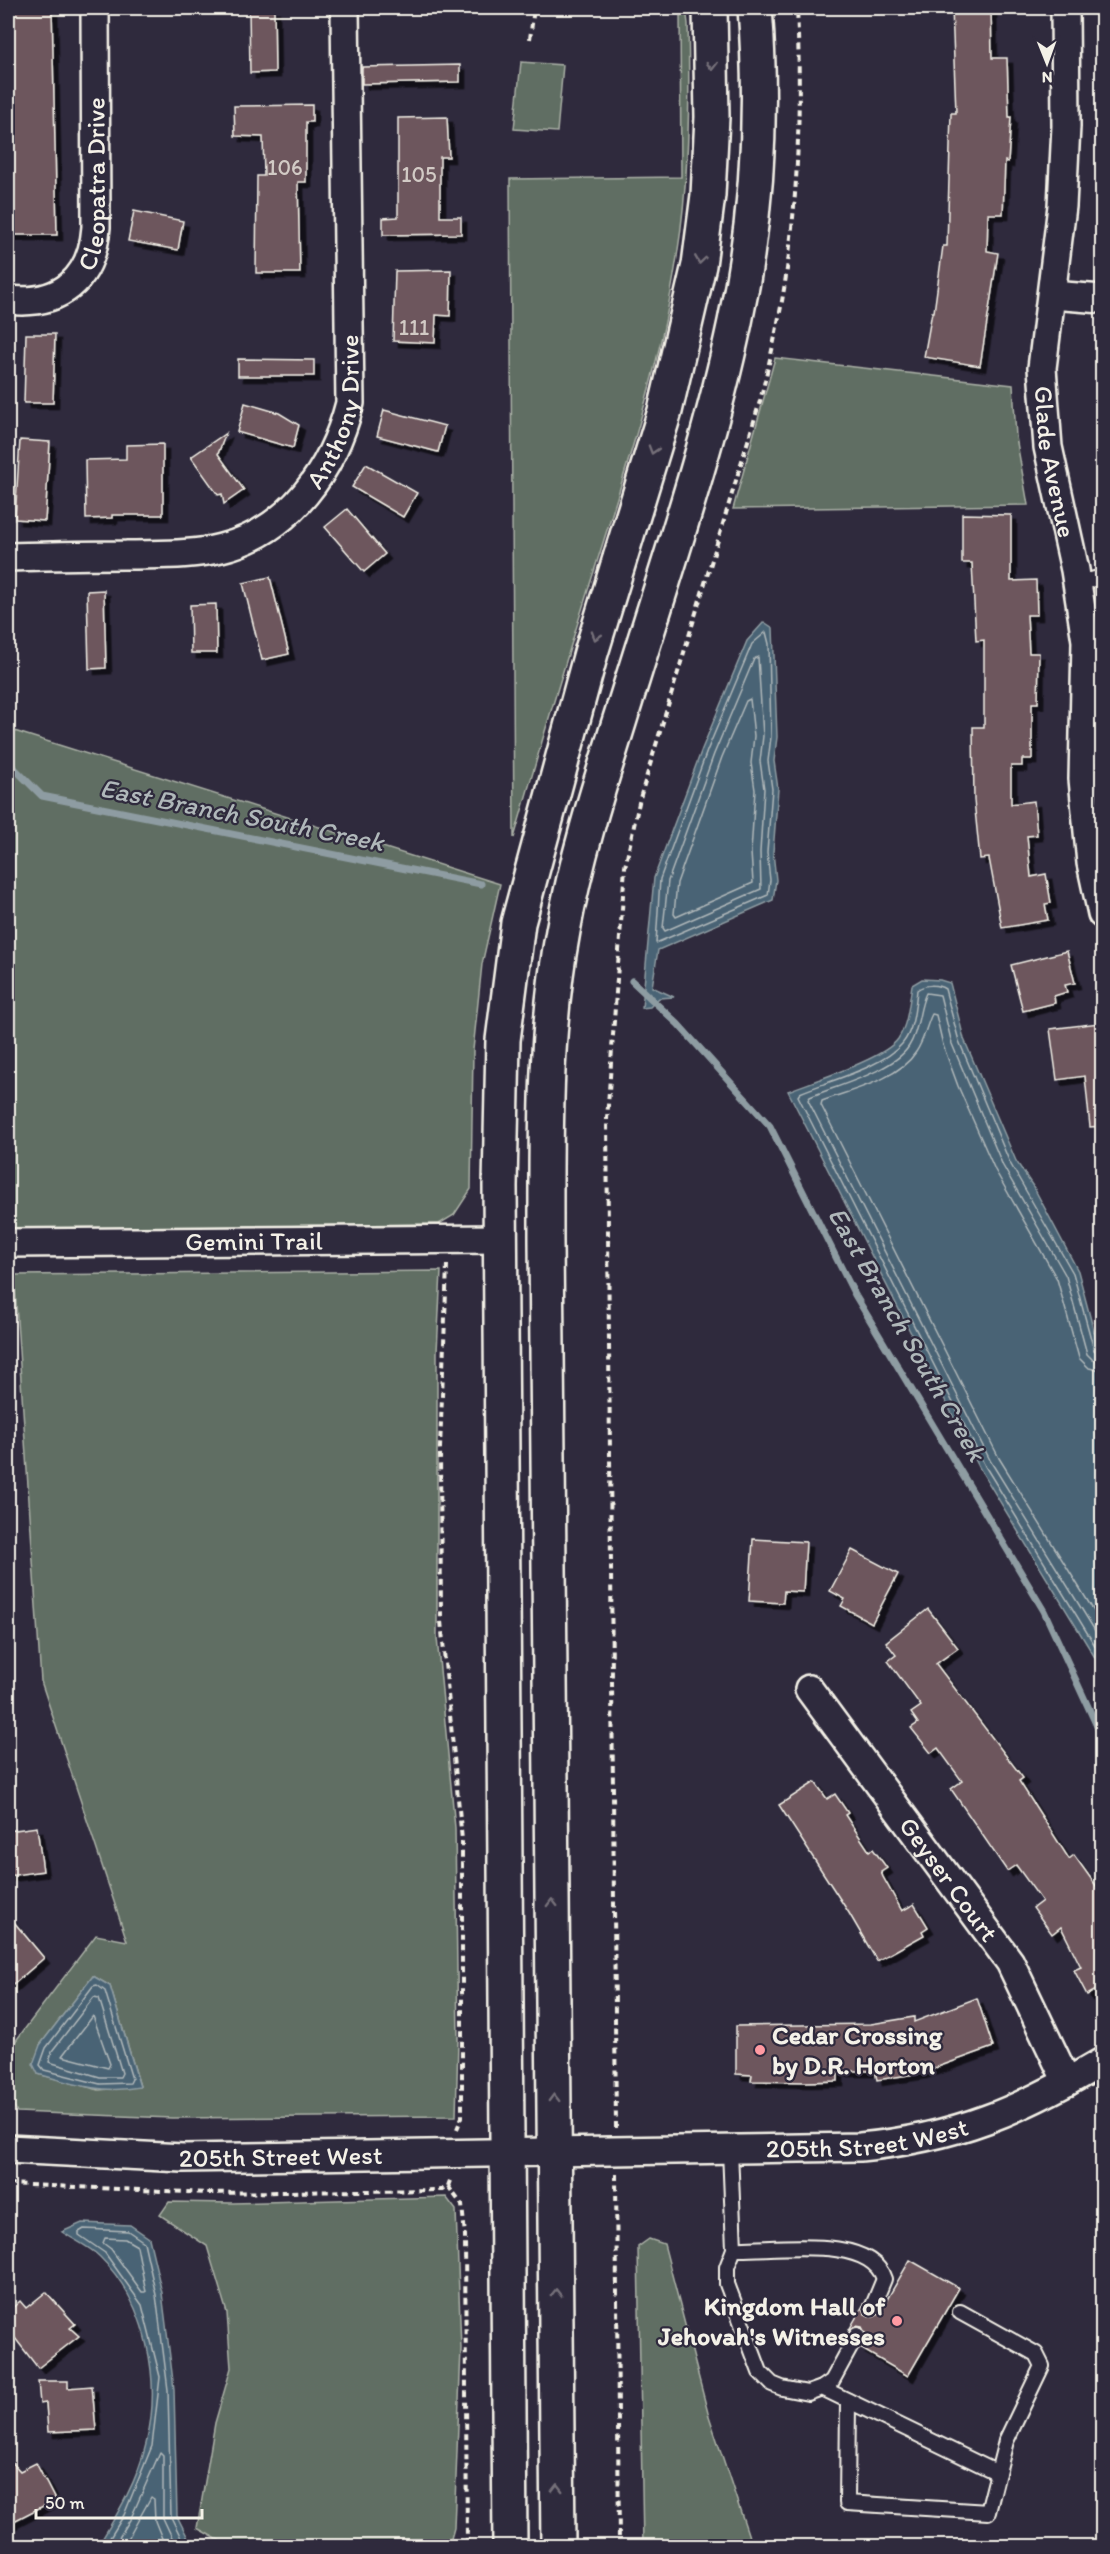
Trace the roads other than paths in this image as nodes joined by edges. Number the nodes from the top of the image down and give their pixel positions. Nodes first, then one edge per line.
1 (95, 8) edge
2 (345, 8) edge
3 (710, 8) edge
4 (755, 8) edge
5 (1065, 8) edge
6 (1052, 295) junction
7 (1102, 299) edge
8 (8, 300) edge
9 (8, 557) edge
10 (1090, 581) edge
11 (1102, 914) edge
12 (500, 1239) junction
13 (8, 1243) edge
14 (809, 1689) dead end
15 (1102, 2062) edge
16 (1067, 2082) junction
17 (8, 2149) edge
18 (730, 2150) junction
19 (555, 2151) junction
20 (506, 2152) junction
21 (734, 2249) junction
22 (872, 2308) dead end
23 (960, 2312) dead end
24 (857, 2335) dead end
25 (822, 2388) junction
26 (848, 2401) junction
27 (998, 2473) junction
28 (510, 2547) edge
29 (558, 2547) edge

1 - 8 street, Cleopatra Drive
2 - 9 street, Anthony Drive
3 -> 12 main road
19 -> 4 main road
5 - 6 street, Glade Avenue
6 - 7 street
6 - 10 street, Glade Avenue
10 - 11 street, Glade Avenue
12 - 13 street, Gemini Trail
12 - 20 main road
14 - 16 street, Geyser Court
15 - 16 street, 205th Street West
16 - 18 street, 205th Street West
17 - 20 street, 205th Street West
18 - 19 street, 205th Street West
18 - 21 lane
19 - 20 street, 205th Street West
29 -> 19 main road
20 - 28 main road
21 - 22 lane
21 - 25 lane
23 - 27 lane
24 - 25 lane
25 - 26 lane
26 - 27 lane
26 - 27 lane

